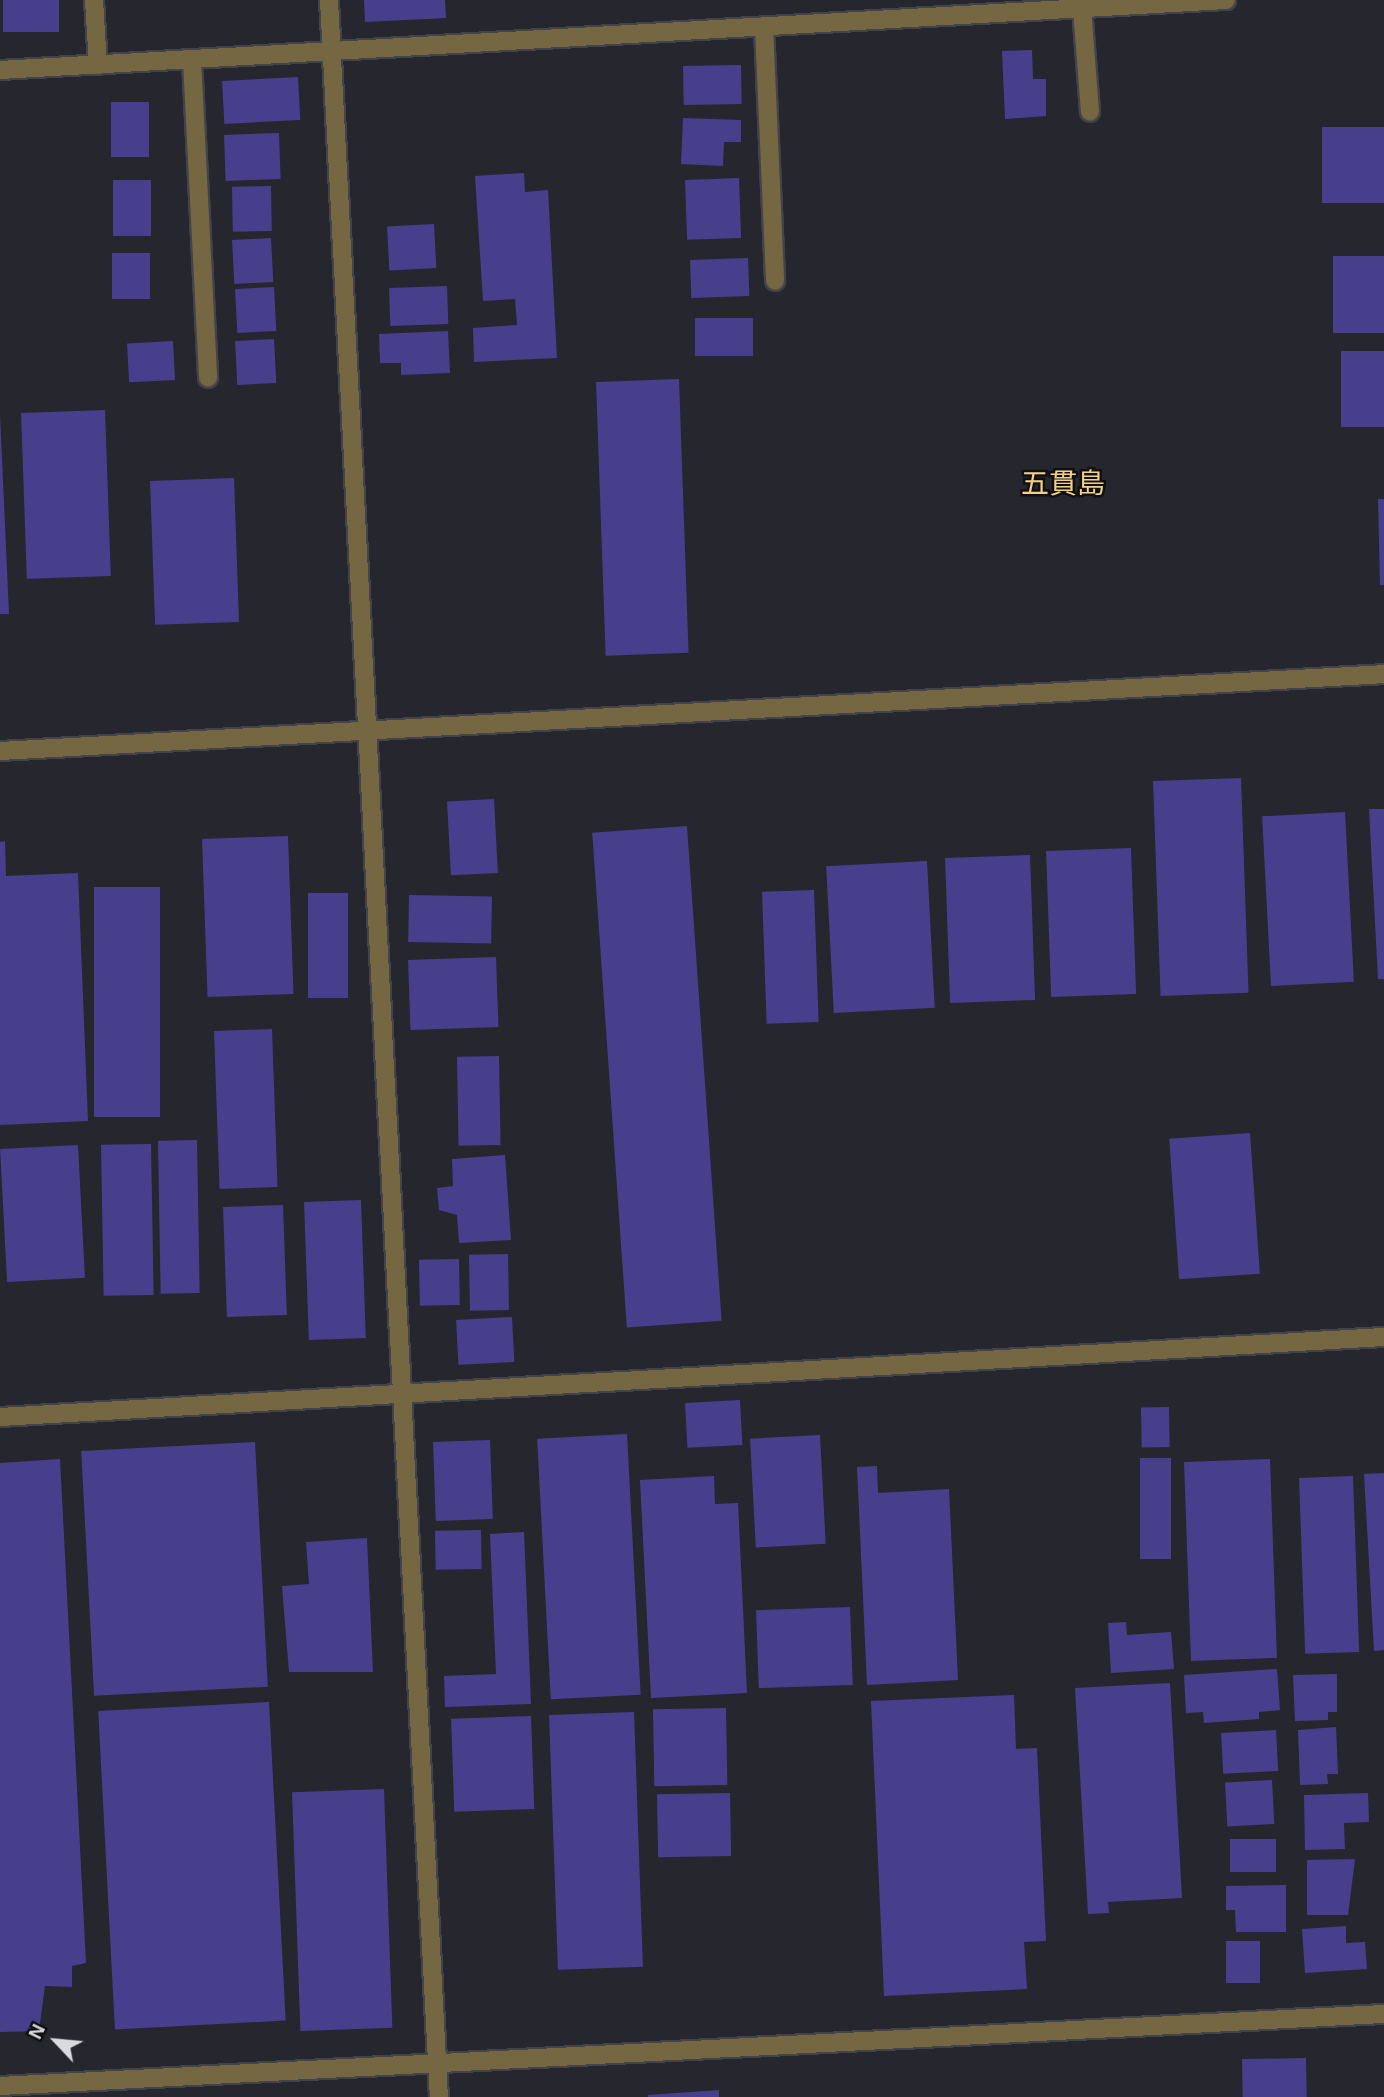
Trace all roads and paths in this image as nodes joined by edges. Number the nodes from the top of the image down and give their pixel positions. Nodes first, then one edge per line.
1 (94, 0) edge
2 (329, 0) edge
3 (1226, 0) edge
4 (998, 7) edge
5 (1082, 8) junction
6 (764, 27) junction
7 (332, 52) junction
8 (192, 60) junction
9 (98, 65) junction
10 (0, 70) edge
11 (1090, 112) dead end
12 (775, 281) dead end
13 (208, 378) dead end
14 (1384, 674) edge
15 (365, 733) junction
16 (0, 751) edge
17 (1384, 1337) edge
18 (402, 1395) junction
19 (0, 1417) edge
20 (1384, 2014) edge
21 (438, 2065) junction
22 (0, 2086) edge
23 (439, 2097) edge

1 - 9 street
2 - 7 street
3 - 5 street
4 - 5 street
4 - 6 street
5 - 11 street
6 - 7 street
6 - 12 street
7 - 8 street
7 - 15 street
8 - 9 street
8 - 13 street
9 - 10 street
14 - 15 street
15 - 16 street
15 - 18 street
17 - 18 street
18 - 19 street
18 - 21 street
20 - 21 street
21 - 22 street
21 - 23 street

